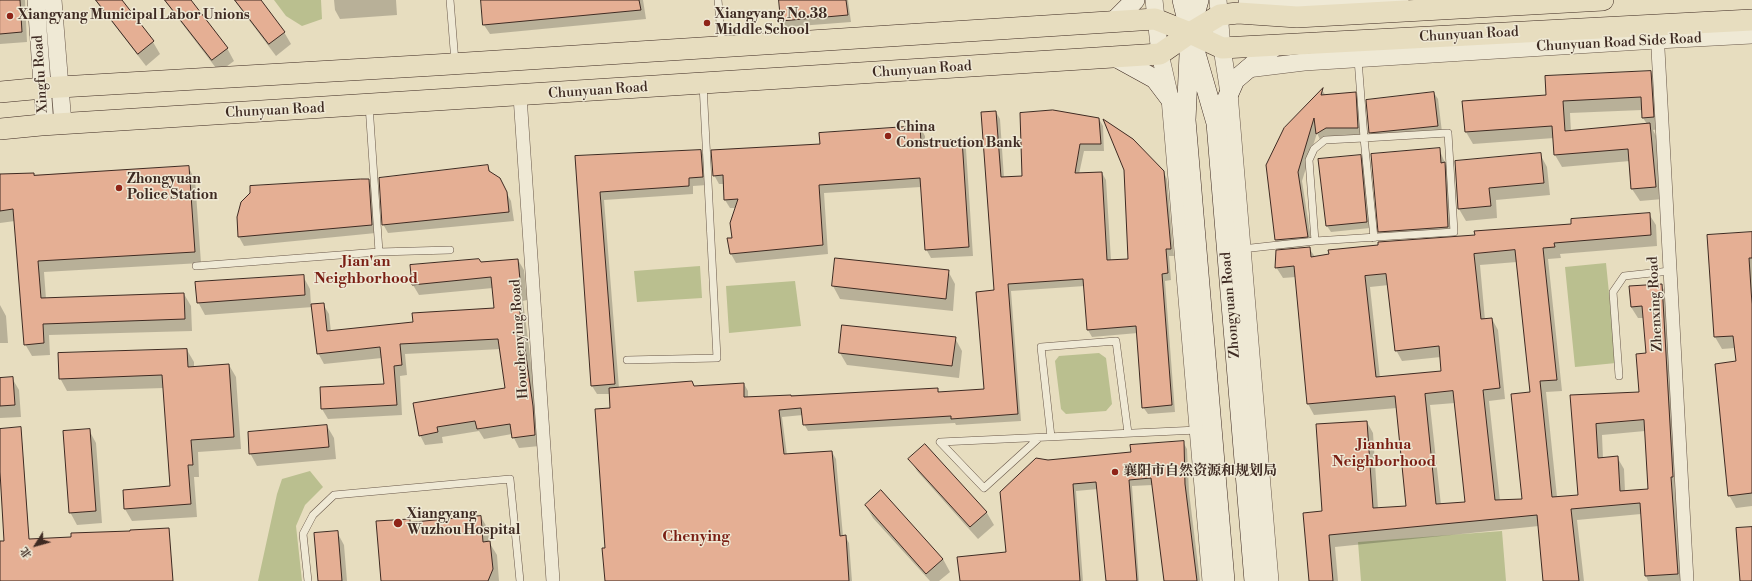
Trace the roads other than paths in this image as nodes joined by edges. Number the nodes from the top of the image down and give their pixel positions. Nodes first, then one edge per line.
1 (36, 0) edge
2 (53, 0) edge
3 (450, 0) edge
4 (718, 0) edge
5 (1135, 0) edge
6 (1182, 0) edge
7 (1199, 0) edge
8 (1248, 0) edge
9 (1262, 0) edge
10 (1400, 0) edge
11 (1602, 0) edge
12 (1219, 7) edge
13 (1154, 9) edge
14 (1297, 17) junction
15 (1752, 20) edge
16 (1114, 21) junction
17 (1657, 32) junction
18 (1190, 33) junction
19 (1752, 36) edge
20 (1275, 46) junction
21 (722, 47) junction
22 (1222, 48) junction
23 (1160, 54) junction
24 (1115, 57) junction
25 (1358, 59) junction
26 (455, 64) junction
27 (1247, 69) junction
28 (703, 84) junction
29 (51, 88) junction
30 (0, 92) edge
31 (1229, 93) junction
32 (520, 96) junction
33 (1170, 98) junction
34 (369, 105) junction
35 (1186, 120) junction
36 (1216, 123) junction
37 (54, 124) junction
38 (0, 129) edge
39 (1364, 138) junction
40 (1374, 238) junction
41 (1315, 241) junction
42 (1242, 249) junction
43 (450, 250) dead end
44 (379, 252) junction
45 (196, 266) dead end
46 (1670, 271) junction
47 (627, 360) dead end
48 (1619, 376) dead end
49 (1198, 430) junction
50 (1128, 433) junction
51 (1051, 437) junction
52 (1039, 438) junction
53 (308, 581) edge
54 (520, 581) edge
55 (553, 581) edge
56 (1211, 581) edge
57 (1225, 581) edge
58 (1254, 581) edge
59 (1270, 581) edge
60 (1686, 581) edge

1 - 29 street, Xingfu Road
2 - 29 street, Xingfu Road
3 - 26 lane
4 - 21 lane
5 - 16 main road
6 - 18 main road, Zhongyuan Road
7 - 18 main road, Zhongyuan Road
8 - 14 main road
9 - 10 street
11 - 14 main road, Chunyuan Road
12 - 14 main road, Chunyuan Road
12 - 18 main road, Chunyuan Road
12 - 22 street
13 - 16 main road, Chunyuan Road
13 - 18 main road, Chunyuan Road
13 - 23 street
15 - 17 main road, Chunyuan Road
16 - 21 main road, Chunyuan Road
17 - 19 street, Chunyuan Road Side Road
17 - 20 main road, Chunyuan Road
17 - 25 street, Chunyuan Road Side Road
17 - 46 street, Zhenxing Road
18 - 22 main road, Chunyuan Road
18 - 23 main road, Chunyuan Road
18 - 35 main road, Zhongyuan Road
18 - 36 main road, Zhongyuan Road
20 - 22 main road, Chunyuan Road
20 - 27 main road
21 - 26 main road, Chunyuan Road
22 - 31 street
23 - 24 main road, Chunyuan Road
23 - 33 street
24 - 28 main road, Chunyuan Road
24 - 33 main road
25 - 27 street, Chunyuan Road Side Road
25 - 39 lane
26 - 29 main road, Chunyuan Road
27 - 31 main road
28 - 32 main road, Chunyuan Road
28 - 47 lane
29 - 30 main road, Chunyuan Road
29 - 37 street, Xingfu Road
31 - 36 main road
31 - 42 street
32 - 34 main road, Chunyuan Road
32 - 55 street, Houchenying Road
33 - 35 main road
33 - 49 street
34 - 37 main road, Chunyuan Road
34 - 44 lane
35 - 57 main road, Zhongyuan Road
36 - 58 main road, Zhongyuan Road
37 - 38 main road, Chunyuan Road
39 - 40 lane
39 - 40 lane
39 - 41 lane
40 - 41 lane
41 - 42 lane
42 - 59 street
43 - 44 lane
44 - 45 lane
46 - 48 lane
46 - 60 street, Zhenxing Road
49 - 50 lane
49 - 56 street
50 - 51 lane
50 - 51 lane
51 - 52 lane
52 - 52 lane
53 - 54 lane

